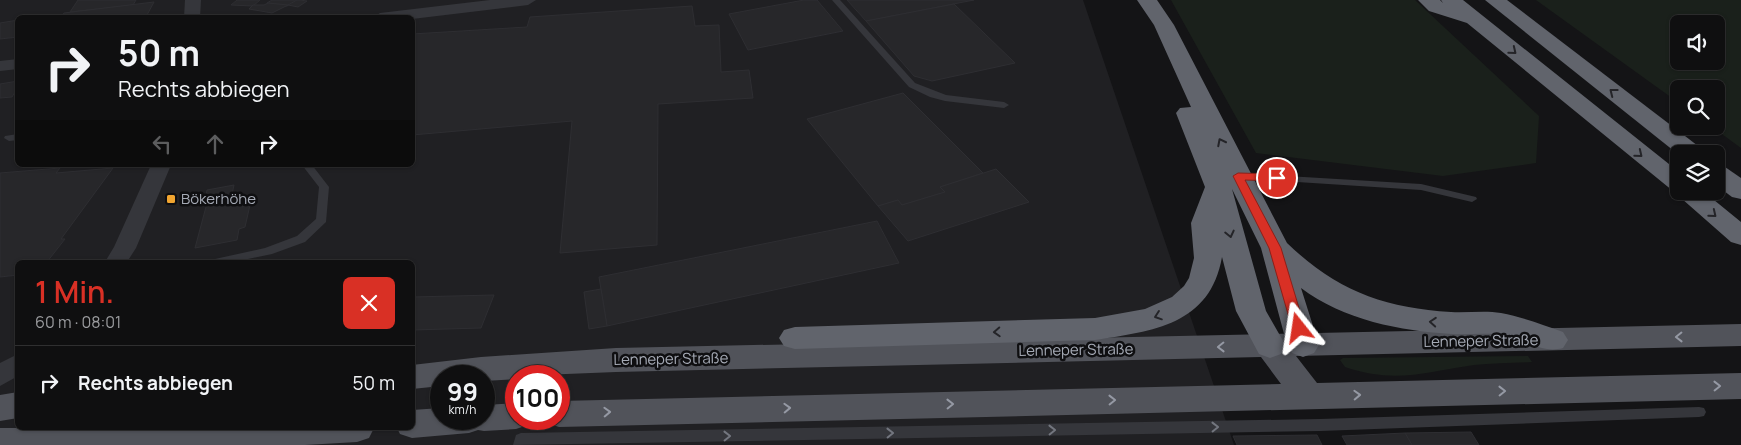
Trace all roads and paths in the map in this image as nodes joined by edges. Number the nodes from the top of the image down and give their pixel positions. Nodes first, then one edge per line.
1 (193, 0) edge
2 (528, 0) edge
3 (836, 0) edge
4 (1132, 0) edge
5 (1147, 0) edge
6 (1428, 0) edge
7 (1451, 0) edge
8 (1496, 0) edge
9 (192, 15) edge
10 (405, 15) edge
11 (1476, 20) junction
12 (15, 64) edge
13 (0, 66) edge
14 (1004, 105) dead end
15 (1681, 145) edge
16 (160, 167) edge
17 (309, 167) edge
18 (1670, 179) edge
19 (1725, 179) edge
20 (1228, 182) junction
21 (1741, 191) edge
22 (1472, 200) dead end
23 (1697, 200) edge
24 (1741, 236) edge
25 (1275, 248) junction
26 (117, 260) edge
27 (227, 260) edge
28 (1734, 336) edge
29 (795, 338) joint
30 (1552, 340) junction
31 (1303, 345) junction
32 (1270, 346) junction
33 (748, 357) junction
34 (15, 365) edge
35 (0, 376) edge
36 (415, 377) edge
37 (1741, 386) edge
38 (1676, 387) junction
39 (1308, 396) junction
40 (15, 405) edge
41 (0, 408) edge
42 (570, 414) edge
43 (430, 422) edge
44 (495, 423) edge
45 (415, 424) edge
46 (323, 430) edge
47 (519, 433) edge
48 (0, 442) edge

1 - 9 street
2 - 10 street
3 - 14 lane
4 - 20 highway
20 -> 5 highway
6 - 11 highway
7 - 11 highway
15 -> 8 highway
11 -> 18 highway
12 - 13 street
16 - 26 street
17 - 27 lane
19 - 21 highway
20 - 22 lane
20 - 25 highway
20 -> 29 highway
20 -> 32 highway
23 -> 24 highway
30 -> 25 highway
25 - 31 highway
28 -> 30 main road, Lenneper Straße
29 - 33 main road
30 - 31 main road, Lenneper Straße
31 - 32 main road, Lenneper Straße
31 - 39 main road
32 -> 33 main road, Lenneper Straße
32 - 39 main road
33 - 36 main road, Lenneper Straße
34 - 35 street
38 -> 37 main road
39 -> 38 main road
47 -> 38 lane
42 -> 39 main road
40 - 41 main road
43 - 45 main road
44 - 47 main road
46 - 48 main road

